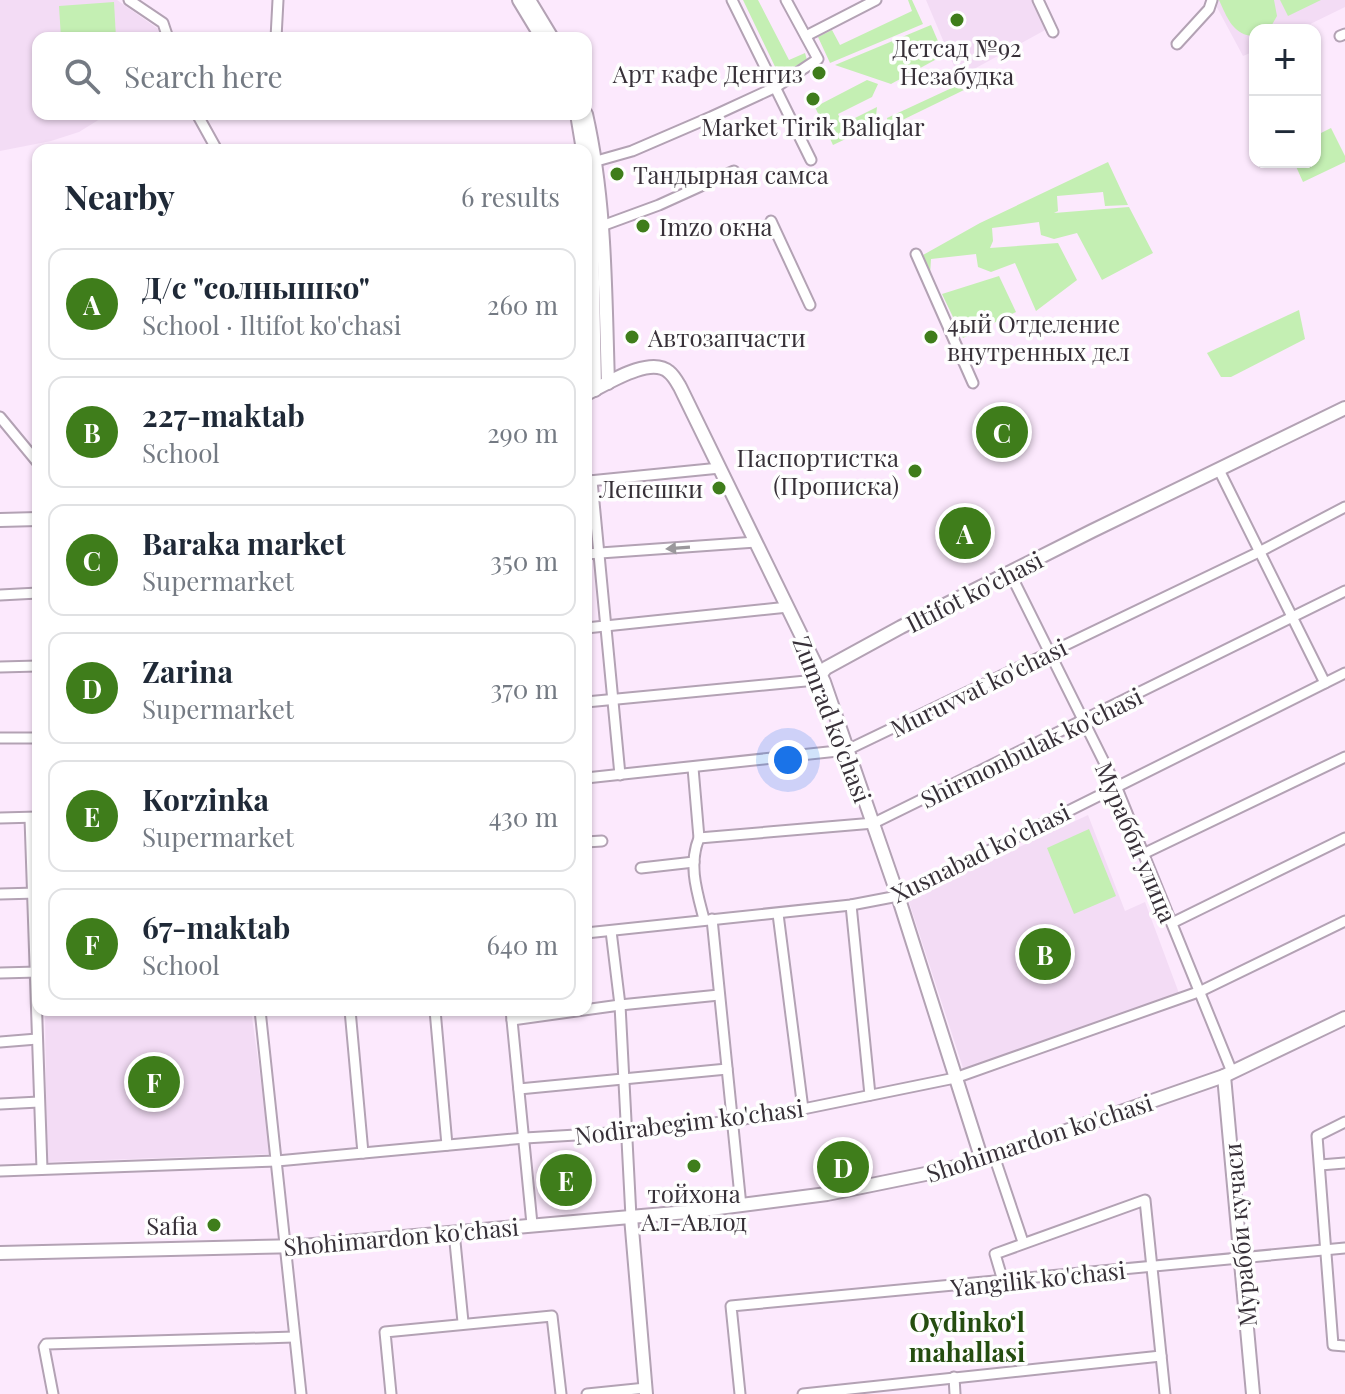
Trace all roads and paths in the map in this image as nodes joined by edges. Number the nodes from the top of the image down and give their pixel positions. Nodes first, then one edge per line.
1 (129, 0) edge
2 (278, 0) edge
3 (519, 0) edge
4 (529, 0) edge
5 (732, 0) edge
6 (786, 0) edge
7 (876, 0) edge
8 (1038, 0) edge
9 (1212, 0) edge
10 (166, 32) edge
11 (276, 32) edge
12 (538, 32) edge
13 (548, 32) edge
14 (1053, 32) dead end
15 (806, 36) junction
16 (1177, 44) dead end
17 (776, 87) junction
18 (200, 120) edge
19 (578, 120) edge
20 (586, 120) edge
21 (214, 144) edge
22 (582, 144) edge
23 (588, 144) edge
24 (811, 160) dead end
25 (592, 165) edge
26 (734, 171) dead end
27 (592, 189) edge
28 (771, 221) dead end
29 (597, 227) junction
30 (916, 254) dead end
31 (810, 305) dead end
32 (592, 345) edge
33 (608, 383) junction
34 (973, 383) dead end
35 (592, 391) edge
36 (1345, 408) edge
37 (0, 417) edge
38 (32, 456) edge
39 (720, 468) junction
40 (1219, 470) junction
41 (592, 481) edge
42 (592, 499) edge
43 (1345, 507) edge
44 (32, 519) edge
45 (0, 520) edge
46 (756, 542) junction
47 (1261, 551) junction
48 (601, 553) junction
49 (592, 554) edge
50 (1010, 573) junction
51 (1345, 591) edge
52 (32, 593) edge
53 (0, 595) edge
54 (788, 607) junction
55 (1294, 617) junction
56 (607, 626) junction
57 (592, 627) edge
58 (1049, 653) junction
59 (32, 666) edge
60 (0, 667) edge
61 (1345, 673) edge
62 (821, 674) junction
63 (1325, 683) junction
64 (614, 699) junction
65 (592, 701) edge
66 (1084, 722) junction
67 (0, 738) edge
68 (32, 738) edge
69 (847, 750) junction
70 (1345, 757) edge
71 (693, 768) junction
72 (620, 775) junction
73 (592, 777) edge
74 (1116, 786) junction
75 (0, 818) edge
76 (32, 818) edge
77 (874, 823) junction
78 (699, 838) junction
79 (1345, 838) edge
80 (602, 841) dead end
81 (592, 842) edge
82 (1143, 854) junction
83 (694, 862) junction
84 (641, 868) dead end
85 (32, 893) edge
86 (0, 894) edge
87 (898, 896) junction
88 (851, 905) junction
89 (778, 914) junction
90 (708, 919) junction
91 (1345, 921) edge
92 (1172, 923) junction
93 (611, 931) junction
94 (592, 933) edge
95 (32, 972) edge
96 (0, 973) edge
97 (1201, 991) junction
98 (719, 995) junction
99 (620, 1005) junction
100 (592, 1008) edge
101 (37, 1016) edge
102 (261, 1016) edge
103 (351, 1016) edge
104 (436, 1016) edge
105 (512, 1016) edge
106 (1345, 1018) edge
107 (37, 1039) junction
108 (0, 1042) edge
109 (727, 1069) junction
110 (1228, 1074) junction
111 (624, 1077) junction
112 (955, 1078) junction
113 (519, 1089) junction
114 (870, 1095) junction
115 (39, 1102) junction
116 (0, 1104) edge
117 (803, 1109) junction
118 (732, 1121) junction
119 (1345, 1122) edge
120 (627, 1132) junction
121 (525, 1138) junction
122 (447, 1145) junction
123 (363, 1153) junction
124 (988, 1158) junction
125 (277, 1161) junction
126 (1345, 1163) edge
127 (1320, 1165) junction
128 (42, 1169) junction
129 (0, 1171) edge
130 (741, 1206) junction
131 (631, 1217) junction
132 (532, 1224) junction
133 (454, 1232) junction
134 (1023, 1242) junction
135 (286, 1247) junction
136 (1345, 1248) edge
137 (1326, 1250) junction
138 (0, 1253) edge
139 (1241, 1258) junction
140 (1152, 1266) junction
141 (1003, 1281) junction
142 (463, 1322) junction
143 (294, 1337) junction
144 (1345, 1346) edge
145 (1161, 1356) junction
146 (954, 1377) junction
147 (646, 1391) edge
148 (53, 1394) edge
149 (301, 1394) edge
150 (391, 1394) edge
151 (561, 1394) edge
152 (587, 1394) edge
153 (740, 1394) edge
154 (803, 1394) edge
155 (955, 1394) edge
156 (1165, 1394) edge
157 (1253, 1394) edge

1 - 10 street
2 - 11 street
3 - 12 street
4 - 13 street
5 - 17 street
6 - 15 street
7 - 15 street
8 - 14 street
9 - 16 street
15 - 17 street
17 - 24 street
17 - 25 street
18 - 21 street
19 - 22 street
20 - 23 street
26 - 29 street
27 - 29 street
28 - 31 street
29 - 32 street
29 - 33 street
30 - 34 street
33 - 35 street, Zumrad ko'chasi
33 - 39 street, Zumrad ko'chasi
36 - 40 street, Iltifot ko'chasi
37 - 38 street
39 - 41 street
39 - 46 street, Zumrad ko'chasi
40 - 47 street
40 - 50 street, Iltifot ko'chasi
42 - 48 street
43 - 47 street, Muruvvat ko'chasi
44 - 45 street
46 -> 48 street
46 - 54 street, Zumrad ko'chasi
47 - 55 street
47 - 58 street, Muruvvat ko'chasi
48 - 49 street
48 - 56 street
50 - 58 street, Мурабби улица
50 - 62 street, Iltifot ko'chasi
51 - 55 street, Shirmonbulak ko'chasi
52 - 53 street
54 - 56 street
54 - 62 street, Zumrad ko'chasi
55 - 63 street
55 - 66 street, Shirmonbulak ko'chasi
56 - 57 street
56 - 64 street
58 - 66 street, Мурабби улица
58 - 69 street, Muruvvat ko'chasi
59 - 60 street
61 - 63 street, Xusnabad ko'chasi
62 - 64 street, Iltifot ko'chasi
62 - 69 street, Zumrad ko'chasi
63 - 74 street, Xusnabad ko'chasi
64 - 65 street, Iltifot ko'chasi
64 - 72 street
66 - 74 street, Мурабби улица
66 - 77 street, Shirmonbulak ko'chasi
67 - 68 street
69 - 71 street, Muruvvat ko'chasi
69 - 77 street, Zumrad ko'chasi
70 - 82 street
71 - 72 street, Muruvvat ko'chasi
71 - 78 street
72 - 73 street, Muruvvat ko'chasi
74 - 82 street, Мурабби улица
74 - 87 street, Xusnabad ko'chasi
75 - 76 street
77 - 78 street, Shirmonbulak ko'chasi
77 - 87 street, Zumrad ko'chasi
78 - 83 street
79 - 92 street
80 - 81 street
82 - 92 street, Мурабби улица
83 - 84 street
83 - 90 street
85 - 86 street
87 - 88 street, Xusnabad ko'chasi
87 - 112 street, Zumrad ko'chasi
88 - 89 street, Xusnabad ko'chasi
88 - 114 street
89 - 90 street, Xusnabad ko'chasi
89 - 117 street
90 - 93 street, Xusnabad ko'chasi
90 - 98 street
91 - 97 street, Nodirabegim ko'chasi
92 - 97 street, Мурабби улица
93 - 94 street, Xusnabad ko'chasi
93 - 99 street
95 - 96 street
97 - 110 street, Мурабби улица
97 - 112 street, Nodirabegim ko'chasi
98 - 99 street
98 - 109 street
99 - 100 street
99 - 111 street
101 - 107 street
102 - 125 street
103 - 123 street
104 - 122 street
105 - 113 street
106 - 110 street, Shohimardon ko'chasi
107 - 108 street
107 - 115 street
109 - 111 street
109 - 118 street
110 - 124 street, Shohimardon ko'chasi
110 - 139 street, Мурабби кучаси
111 - 113 street
111 - 120 street
112 - 114 street, Nodirabegim ko'chasi
112 - 124 street, Zumrad ko'chasi
113 - 121 street
114 - 117 street, Nodirabegim ko'chasi
115 - 116 street
115 - 128 street
117 - 118 street, Nodirabegim ko'chasi
118 - 120 street, Nodirabegim ko'chasi
118 - 130 street
119 - 127 street
120 - 121 street, Nodirabegim ko'chasi
120 - 131 street
121 - 122 street, Nodirabegim ko'chasi
121 - 132 street
122 - 123 street, Nodirabegim ko'chasi
123 - 125 street, Nodirabegim ko'chasi
124 - 130 street, Shohimardon ko'chasi
124 - 134 street
125 - 128 street, Nodirabegim ko'chasi
125 - 135 street
126 - 127 street
127 - 137 street
128 - 129 street, Nodirabegim ko'chasi
130 - 131 street, Shohimardon ko'chasi
131 - 132 street, Shohimardon ko'chasi
131 - 147 street
132 - 133 street, Shohimardon ko'chasi
133 - 135 street, Shohimardon ko'chasi
133 - 142 street
134 - 140 street
134 - 141 street
135 - 138 street, Shohimardon ko'chasi
135 - 143 street
136 - 137 street, Yangilik ko'chasi
137 - 139 street, Yangilik ko'chasi
137 - 144 street
139 - 140 street, Yangilik ko'chasi
139 - 157 street, Мурабби кучаси
140 - 141 street, Yangilik ko'chasi
140 - 145 street
141 - 153 street, Yangilik ko'chasi
142 - 150 street
142 - 151 street
143 - 148 street
143 - 149 street
145 - 146 street
145 - 156 street
146 - 154 street
146 - 155 street
147 - 152 street

